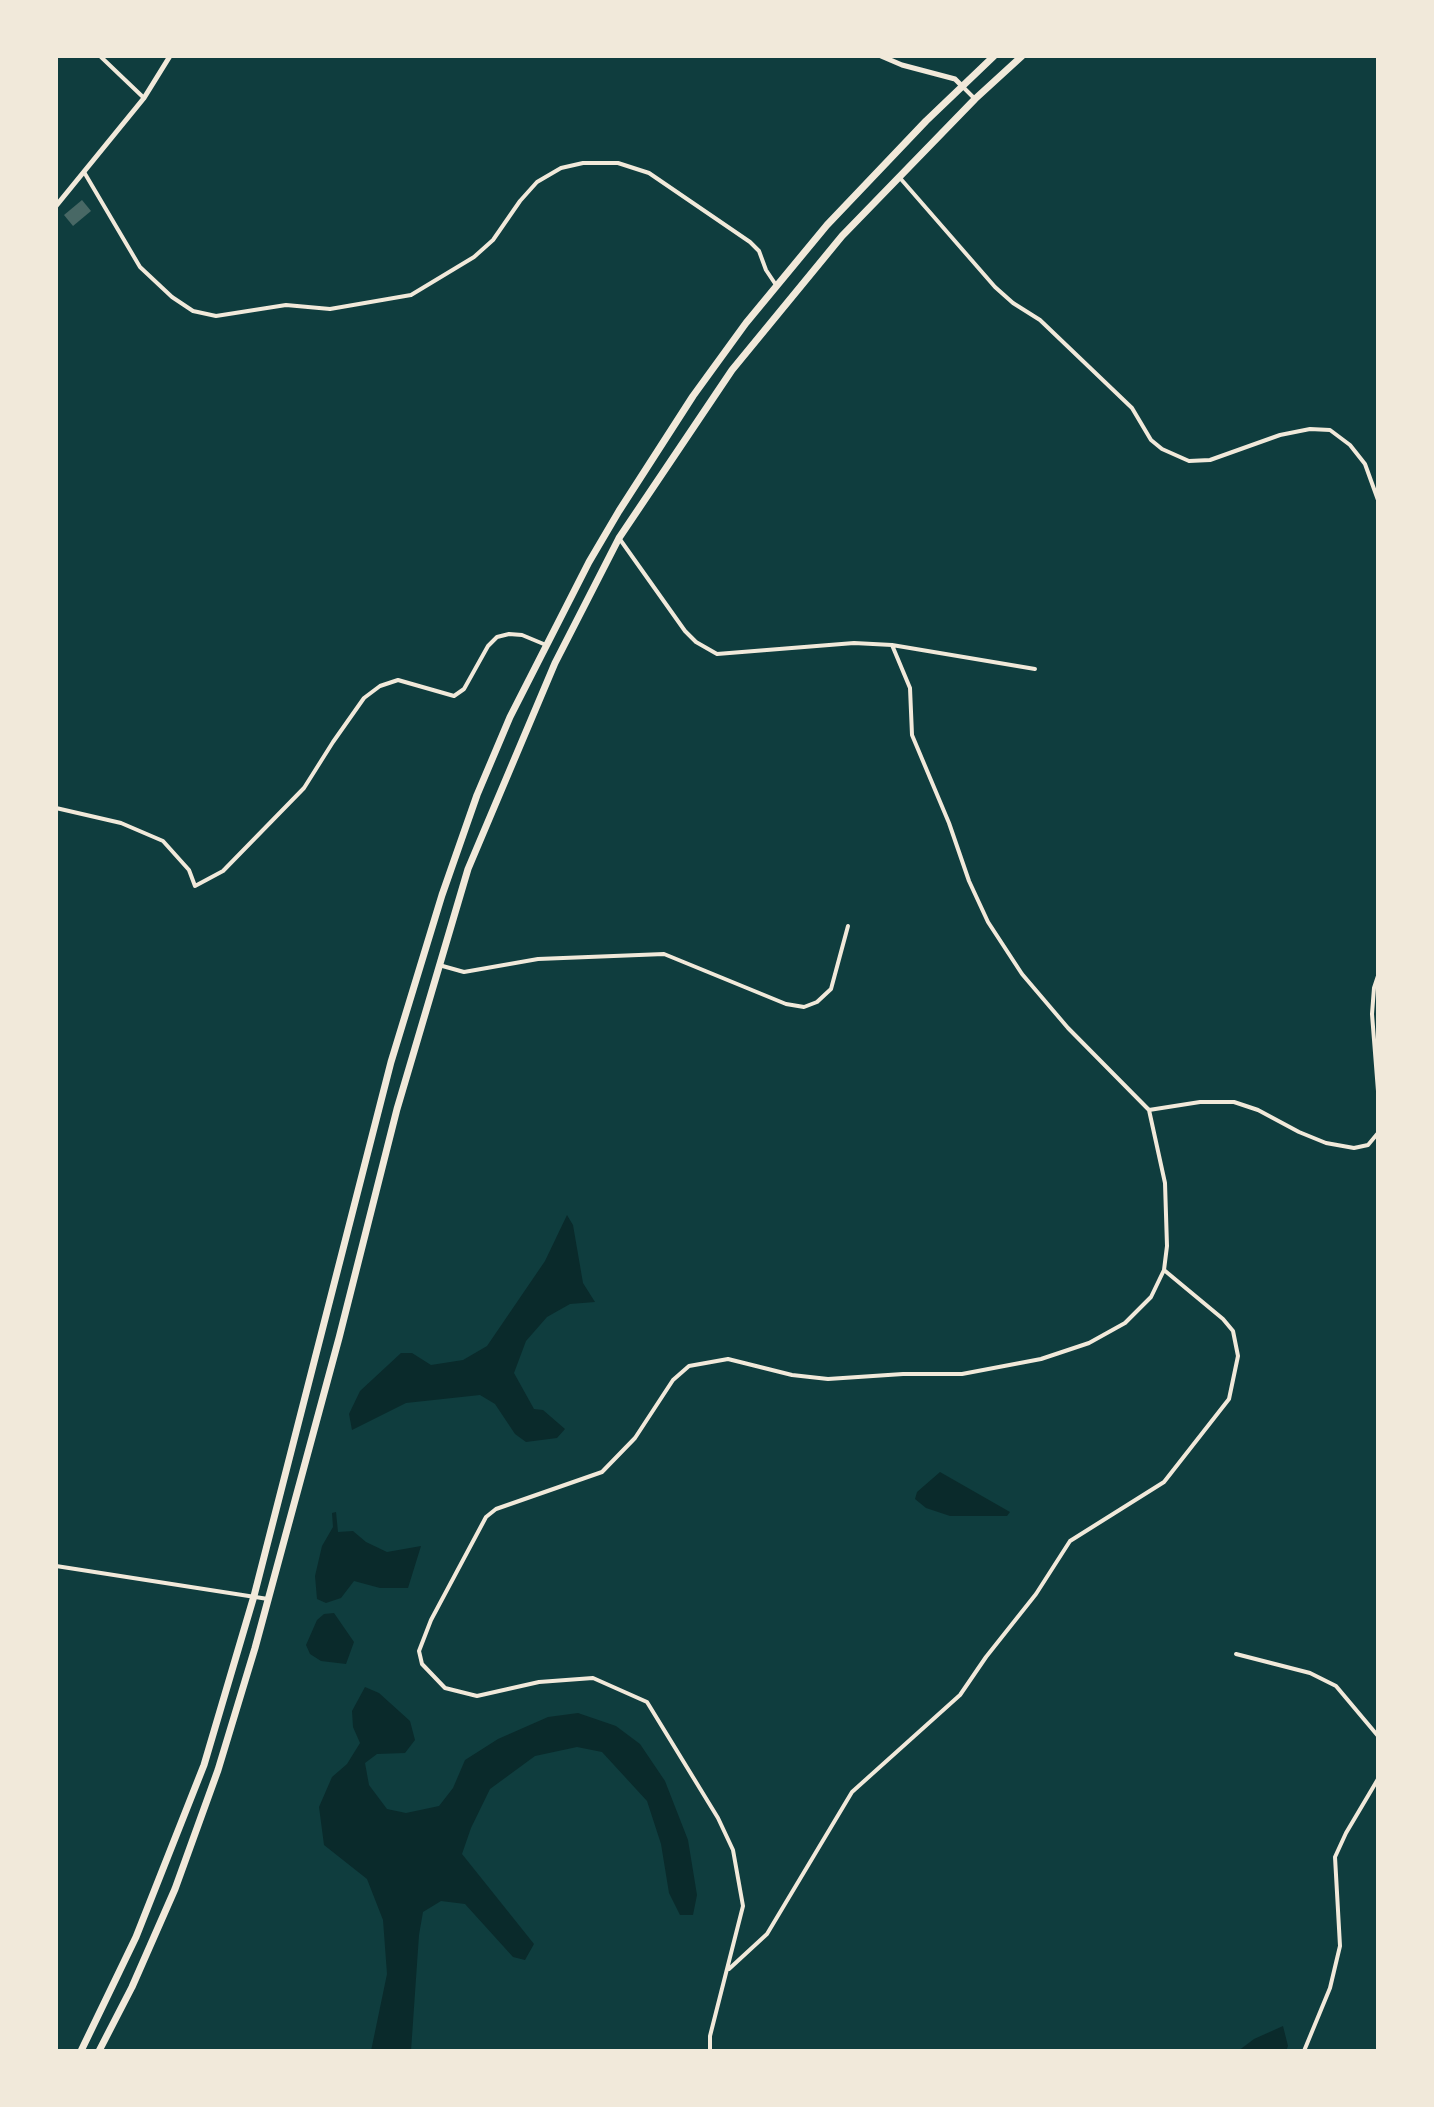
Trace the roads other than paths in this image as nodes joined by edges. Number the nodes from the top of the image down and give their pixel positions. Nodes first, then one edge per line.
1 (100, 56) edge
2 (170, 56) edge
3 (881, 56) edge
4 (994, 56) edge
5 (1022, 56) edge
6 (962, 86) junction
7 (144, 98) junction
8 (975, 99) junction
9 (84, 172) junction
10 (898, 176) junction
11 (56, 206) edge
12 (776, 285) junction
13 (1378, 500) edge
14 (619, 538) junction
15 (546, 645) junction
16 (892, 645) junction
17 (1035, 669) dead end
18 (56, 808) edge
19 (848, 926) dead end
20 (439, 965) junction
21 (1378, 976) edge
22 (1378, 1091) edge
23 (1149, 1110) junction
24 (1378, 1133) edge
25 (1164, 1270) junction
26 (56, 1566) edge
27 (254, 1596) junction
28 (268, 1599) junction
29 (1236, 1654) dead end
30 (1378, 1736) edge
31 (1378, 1779) edge
32 (727, 1971) junction
33 (81, 2051) edge
34 (99, 2051) edge
35 (710, 2051) edge
36 (1304, 2051) edge

1 - 7 street
2 - 7 street
3 - 6 street
4 - 6 highway
5 - 8 highway
6 - 8 street
6 - 12 highway
7 - 9 street
8 - 10 highway
9 - 11 street
9 - 12 street
10 - 13 street
10 - 14 highway
12 - 15 highway
14 - 16 street
14 - 20 highway
15 - 18 street
15 - 27 highway
16 - 17 street
16 - 23 street
19 - 20 street
20 - 28 highway
21 - 22 street
23 - 24 street
23 - 25 street
25 - 32 street
25 - 32 street
26 - 27 street
27 - 28 street
27 - 33 highway
28 - 34 highway
29 - 30 street
31 - 36 street
32 - 35 street

